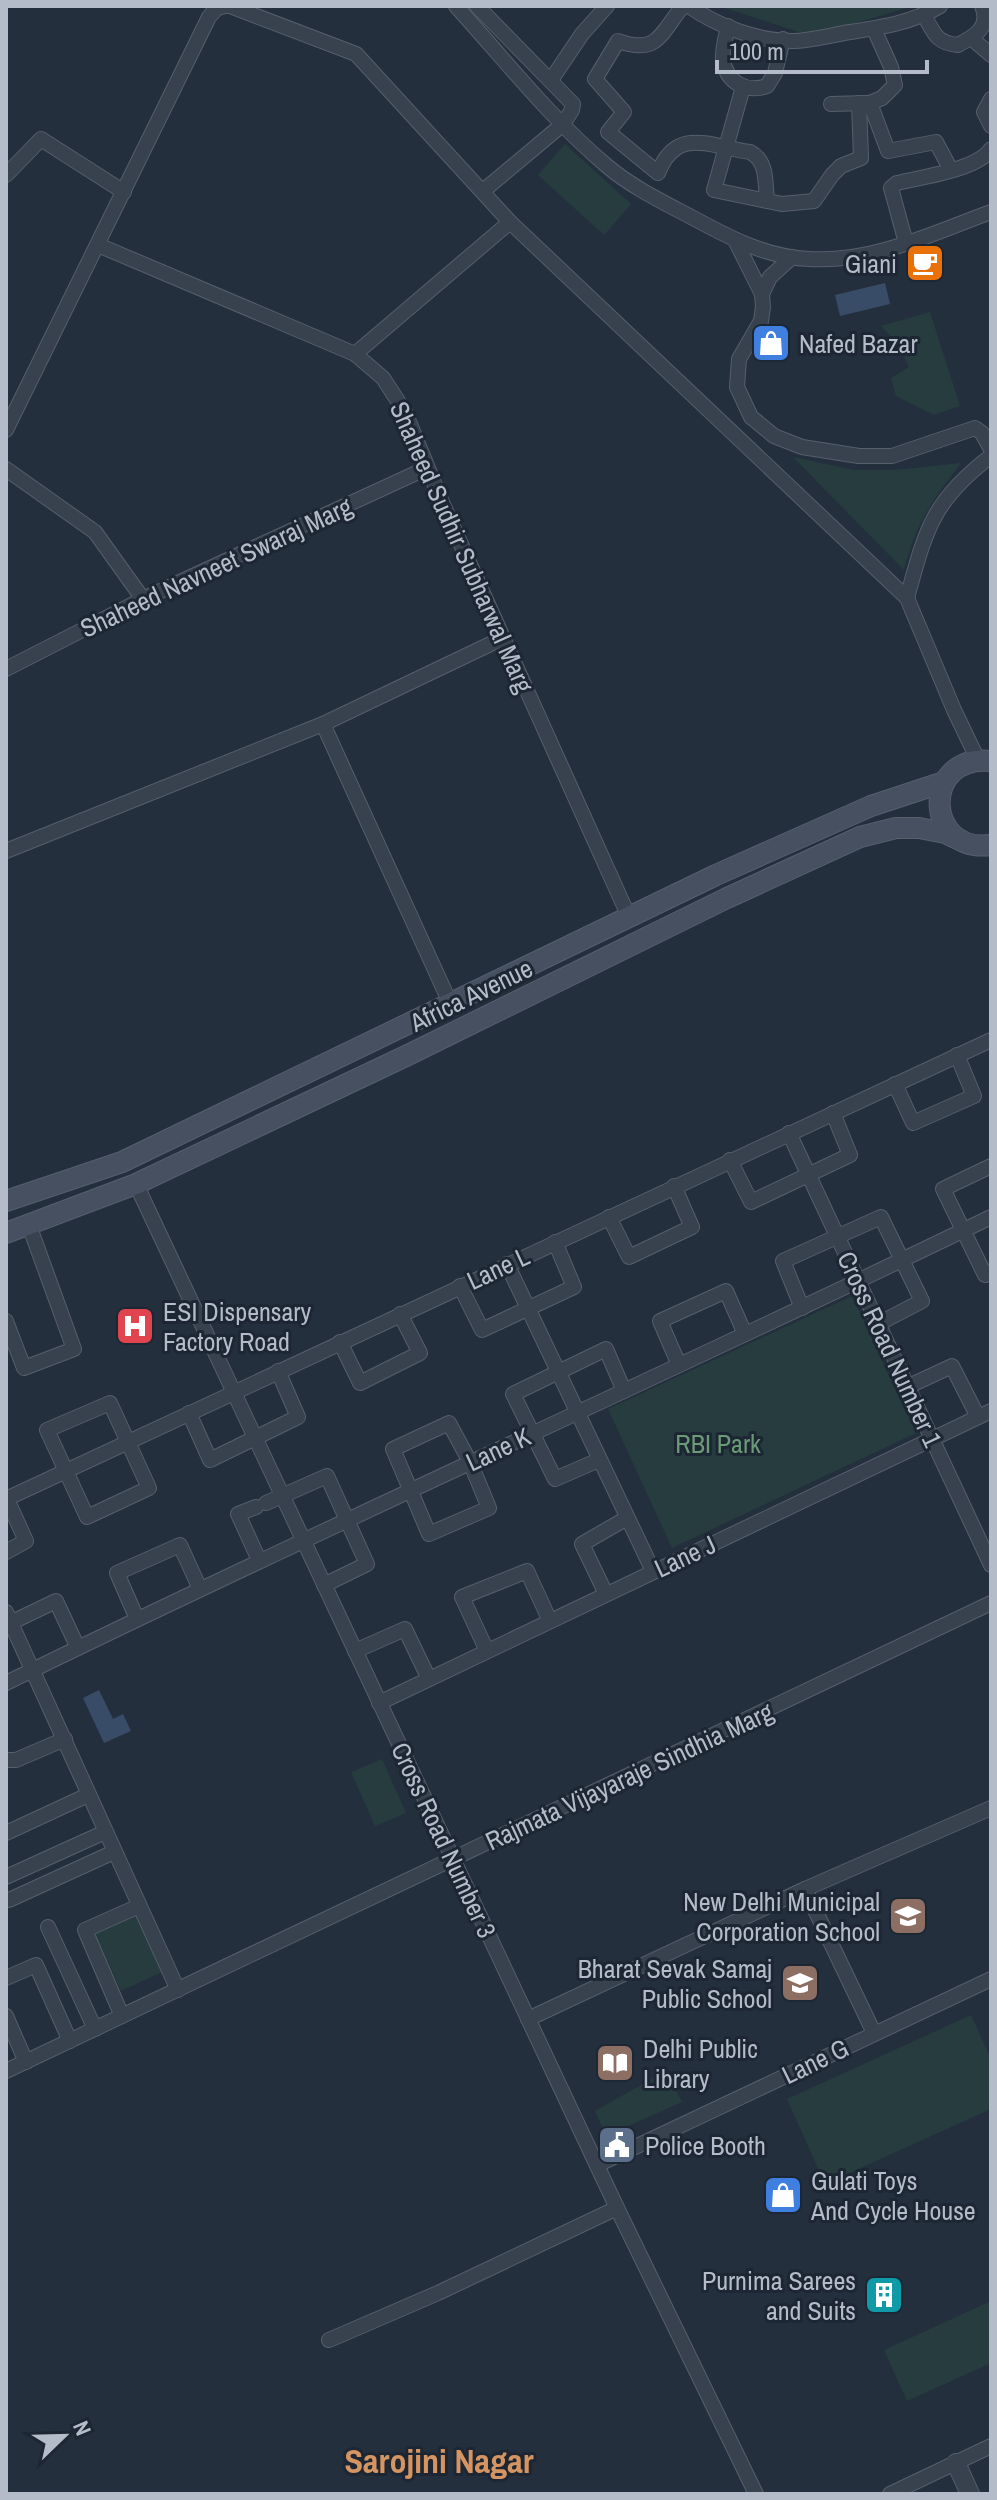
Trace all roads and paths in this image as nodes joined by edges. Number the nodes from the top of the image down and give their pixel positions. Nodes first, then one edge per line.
1 (227, 6) edge
2 (456, 6) edge
3 (477, 6) edge
4 (607, 6) edge
5 (686, 6) edge
6 (940, 6) edge
7 (982, 6) edge
8 (924, 15) junction
9 (728, 26) junction
10 (874, 29) junction
11 (971, 38) junction
12 (783, 39) junction
13 (991, 55) edge
14 (551, 80) junction
15 (743, 87) junction
16 (991, 99) edge
17 (864, 103) junction
18 (831, 104) dead end
19 (563, 124) junction
20 (991, 126) edge
21 (726, 149) junction
22 (991, 149) edge
23 (951, 170) junction
24 (6, 175) edge
25 (483, 191) junction
26 (124, 192) junction
27 (767, 201) junction
28 (991, 212) edge
29 (510, 222) junction
30 (736, 242) junction
31 (906, 243) junction
32 (98, 245) junction
33 (792, 257) junction
34 (762, 294) junction
35 (355, 354) junction
36 (6, 430) edge
37 (991, 449) edge
38 (991, 456) edge
39 (427, 468) junction
40 (6, 469) edge
41 (907, 598) junction
42 (143, 599) junction
43 (503, 638) junction
44 (6, 669) edge
45 (323, 724) junction
46 (984, 760) edge
47 (944, 782) junction
48 (960, 840) junction
49 (988, 849) edge
50 (6, 851) edge
51 (629, 917) junction
52 (451, 1005) junction
53 (991, 1040) edge
54 (957, 1055) junction
55 (895, 1084) junction
56 (833, 1113) junction
57 (789, 1133) junction
58 (730, 1160) junction
59 (991, 1166) edge
60 (808, 1175) junction
61 (136, 1184) junction
62 (674, 1186) junction
63 (6, 1201) edge
64 (609, 1217) junction
65 (991, 1217) edge
66 (29, 1225) junction
67 (962, 1231) junction
68 (6, 1233) edge
69 (838, 1237) junction
70 (555, 1242) junction
71 (903, 1259) junction
72 (507, 1264) junction
73 (991, 1272) edge
74 (858, 1281) junction
75 (460, 1286) junction
76 (802, 1308) junction
77 (527, 1309) junction
78 (400, 1314) junction
79 (6, 1321) edge
80 (878, 1324) junction
81 (745, 1334) junction
82 (340, 1342) junction
83 (679, 1365) junction
84 (278, 1371) junction
85 (557, 1372) junction
86 (907, 1387) junction
87 (624, 1391) junction
88 (233, 1392) junction
89 (189, 1413) junction
90 (576, 1413) junction
91 (985, 1414) edge
92 (531, 1434) junction
93 (255, 1438) junction
94 (932, 1439) junction
95 (128, 1441) junction
96 (599, 1460) junction
97 (470, 1462) junction
98 (66, 1471) junction
99 (410, 1490) junction
100 (282, 1496) junction
101 (6, 1498) edge
102 (347, 1518) junction
103 (627, 1518) junction
104 (303, 1539) junction
105 (6, 1552) edge
106 (259, 1560) junction
107 (991, 1565) edge
108 (653, 1571) junction
109 (324, 1585) junction
110 (200, 1589) junction
111 (606, 1594) junction
112 (991, 1603) edge
113 (137, 1619) junction
114 (8, 1620) edge
115 (550, 1621) junction
116 (78, 1648) junction
117 (355, 1651) junction
118 (487, 1651) junction
119 (33, 1670) junction
120 (429, 1679) junction
121 (6, 1683) edge
122 (379, 1703) junction
123 (65, 1739) junction
124 (6, 1760) edge
125 (88, 1795) junction
126 (991, 1808) edge
127 (105, 1832) junction
128 (6, 1833) edge
129 (114, 1852) junction
130 (453, 1859) junction
131 (6, 1877) edge
132 (805, 1889) junction
133 (7, 1899) edge
134 (139, 1906) junction
135 (48, 1927) dead end
136 (6, 1978) edge
137 (991, 1979) edge
138 (178, 1990) junction
139 (6, 2016) edge
140 (122, 2016) junction
141 (528, 2019) junction
142 (95, 2029) junction
143 (874, 2033) junction
144 (70, 2041) junction
145 (26, 2062) junction
146 (6, 2071) edge
147 (597, 2165) junction
148 (617, 2208) junction
149 (329, 2340) dead end
150 (991, 2446) edge
151 (956, 2463) junction
152 (756, 2494) edge
153 (890, 2494) edge
154 (970, 2494) edge

1 - 25 street
1 - 26 street
2 - 19 street
3 - 14 street
4 - 14 street
5 - 9 street
5 - 21 street
6 - 8 street
7 - 11 street
8 - 10 street
8 - 11 street
9 - 12 street
9 - 15 street
10 - 12 street
10 - 17 street
11 - 13 street
12 - 15 street
14 - 19 street
15 - 21 street
16 - 20 street
17 - 18 street
17 - 23 street
17 - 27 street
19 - 25 street
19 - 30 street
21 - 27 street
21 - 27 street
22 - 23 street
23 - 31 street
24 - 26 street
25 - 29 street
26 - 32 street
28 - 31 street
29 - 35 street
29 - 41 street
30 - 33 street
30 - 34 street
31 - 33 street
32 - 35 street, Shaheed Sudhir Subharwal Marg
32 - 36 street
33 - 34 street
34 - 37 street
35 - 39 street, Shaheed Sudhir Subharwal Marg
38 - 41 street
39 - 42 street, Shaheed Navneet Swaraj Marg
39 - 43 street, Shaheed Sudhir Subharwal Marg
40 - 42 street
41 - 46 street
42 - 44 street, Shaheed Navneet Swaraj Marg
43 - 45 street
43 - 51 street, Shaheed Sudhir Subharwal Marg
45 - 50 street
45 - 52 street
46 - 47 main road, Africa Avenue
47 - 48 main road
47 - 51 main road, Africa Avenue
48 - 49 main road, Africa Avenue
48 - 61 main road, Africa Avenue
51 - 52 main road, Africa Avenue
52 - 63 main road, Africa Avenue
53 - 54 street, Lane L
54 - 55 street, Lane L
54 - 55 street
55 - 56 street, Lane L
56 - 57 street, Lane L
56 - 60 street
57 - 58 street, Lane L
57 - 60 street, Cross Road Number 1
58 - 60 street
58 - 62 street, Lane L
59 - 67 street
60 - 69 street, Cross Road Number 1
61 - 66 main road, Africa Avenue
61 - 88 street, Cross Road Number 3
62 - 64 street, Lane L
62 - 64 street
64 - 70 street, Lane L
65 - 67 street, Lane K
66 - 68 main road, Africa Avenue
66 - 79 street
67 - 71 street, Lane K
67 - 73 street
69 - 71 street
69 - 74 street, Cross Road Number 1
69 - 76 street
70 - 72 street, Lane L
70 - 77 street
71 - 74 street, Lane K
71 - 80 street
72 - 75 street, Lane L
72 - 77 street
74 - 76 street, Lane K
74 - 80 street, Cross Road Number 1
75 - 77 street
75 - 78 street, Lane L
76 - 81 street, Lane K
77 - 85 street
78 - 82 street, Lane L
78 - 82 street
80 - 86 street, Cross Road Number 1
81 - 83 street, Lane K
81 - 83 street
82 - 84 street, Lane L
83 - 87 street, Lane K
84 - 88 street, Lane L
84 - 93 street
85 - 87 street
85 - 90 street
85 - 92 street
86 - 91 street
86 - 94 street, Cross Road Number 1
87 - 90 street, Lane K
88 - 89 street, Lane L
88 - 93 street, Cross Road Number 3
89 - 93 street
89 - 95 street, Lane L
90 - 92 street, Lane K
90 - 96 street
91 - 94 street, Lane J
92 - 96 street
92 - 97 street, Lane K
93 - 100 street, Cross Road Number 3
94 - 107 street, Cross Road Number 1
94 - 108 street, Lane J
95 - 98 street, Lane L
95 - 98 street
95 - 98 street
96 - 103 street
97 - 99 street, Lane K
97 - 99 street
97 - 99 street
98 - 101 street, Lane L
99 - 102 street, Lane K
100 - 102 street
100 - 104 street, Cross Road Number 3
100 - 106 street
101 - 105 street
102 - 104 street, Lane K
102 - 109 street
103 - 108 street
103 - 111 street
104 - 106 street, Lane K
104 - 109 street, Cross Road Number 3
106 - 110 street, Lane K
108 - 111 street, Lane J
109 - 117 street, Cross Road Number 3
110 - 113 street, Lane K
110 - 113 street
111 - 115 street, Lane J
112 - 130 street, Rajmata Vijayaraje Sindhia Marg
113 - 116 street, Lane K
114 - 116 street
114 - 119 street
115 - 118 street, Lane J
115 - 118 street
116 - 119 street, Lane K
117 - 120 street
117 - 122 street, Cross Road Number 3
118 - 120 street, Lane J
119 - 121 street, Lane K
119 - 123 street
120 - 122 street, Lane J
122 - 130 street, Cross Road Number 3
123 - 124 street
123 - 125 street
125 - 127 street
125 - 128 street
126 - 132 street
127 - 129 street
127 - 131 street
129 - 133 street
129 - 134 street
130 - 138 street, Rajmata Vijayaraje Sindhia Marg
130 - 141 street, Cross Road Number 3
132 - 141 street
132 - 143 street
134 - 138 street
134 - 140 street
135 - 142 street
136 - 144 street
137 - 143 street, Lane G
138 - 140 street, Rajmata Vijayaraje Sindhia Marg
139 - 145 street
140 - 142 street, Rajmata Vijayaraje Sindhia Marg
141 - 147 street, Cross Road Number 3
142 - 144 street, Rajmata Vijayaraje Sindhia Marg
143 - 147 street, Lane G
144 - 145 street, Rajmata Vijayaraje Sindhia Marg
145 - 146 street, Rajmata Vijayaraje Sindhia Marg
147 - 148 street, Cross Road Number 3
148 - 149 street
148 - 152 street, Cross Road Number 3
150 - 151 street
151 - 153 street
151 - 154 street

